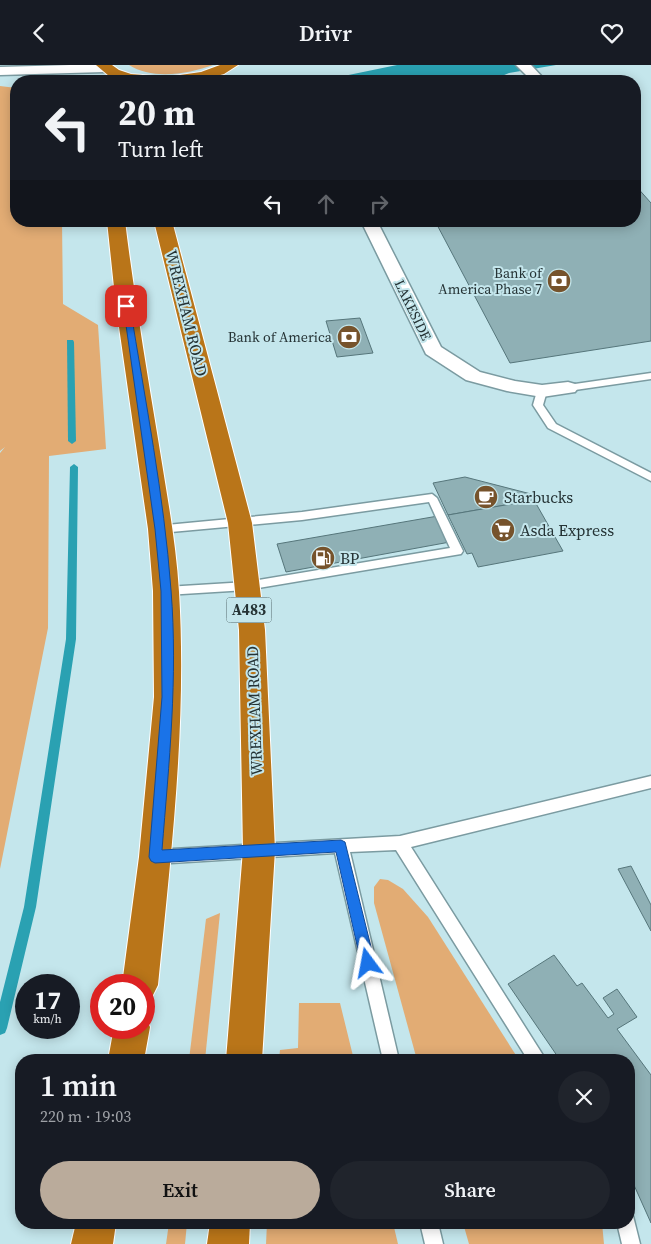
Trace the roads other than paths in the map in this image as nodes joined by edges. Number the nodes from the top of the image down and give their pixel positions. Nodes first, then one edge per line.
1 (228, 67) edge
2 (0, 71) edge
3 (106, 71) edge
4 (120, 75) edge
5 (205, 75) edge
6 (216, 75) edge
7 (117, 227) edge
8 (165, 227) edge
9 (372, 227) edge
10 (651, 376) edge
11 (568, 388) joint
12 (542, 391) junction
13 (651, 477) edge
14 (240, 523) junction
15 (160, 529) junction
16 (247, 586) junction
17 (166, 591) junction
18 (651, 781) edge
19 (400, 843) junction
20 (341, 846) junction
21 (259, 850) junction
22 (155, 857) junction
23 (141, 974) edge
24 (130, 1039) edge
25 (127, 1054) edge
26 (244, 1054) edge
27 (390, 1054) edge
28 (534, 1054) edge
29 (95, 1229) edge
30 (229, 1229) edge
31 (430, 1229) edge
32 (627, 1229) edge
33 (92, 1244) edge
34 (228, 1244) edge
35 (434, 1244) edge
36 (631, 1244) edge

1 - 5 highway
1 - 6 highway
2 - 3 street
3 - 4 highway
7 - 15 highway
8 - 14 highway, WREXHAM ROAD / A483
9 - 12 street, LAKESIDE
10 - 11 lane
11 - 12 street, LAKESIDE
12 - 13 lane
14 - 15 lane
14 - 16 highway, WREXHAM ROAD / A483
14 - 16 lane
15 - 17 highway
16 - 17 lane
16 - 21 highway, WREXHAM ROAD / A483
17 - 22 highway
18 - 19 lane
19 - 20 lane
19 - 28 lane
20 - 21 lane
20 - 27 lane
21 - 22 lane
21 - 26 highway, WREXHAM ROAD / A483
22 - 23 highway
24 - 25 highway
29 - 33 highway
30 - 34 highway
31 - 35 lane
32 - 36 lane

